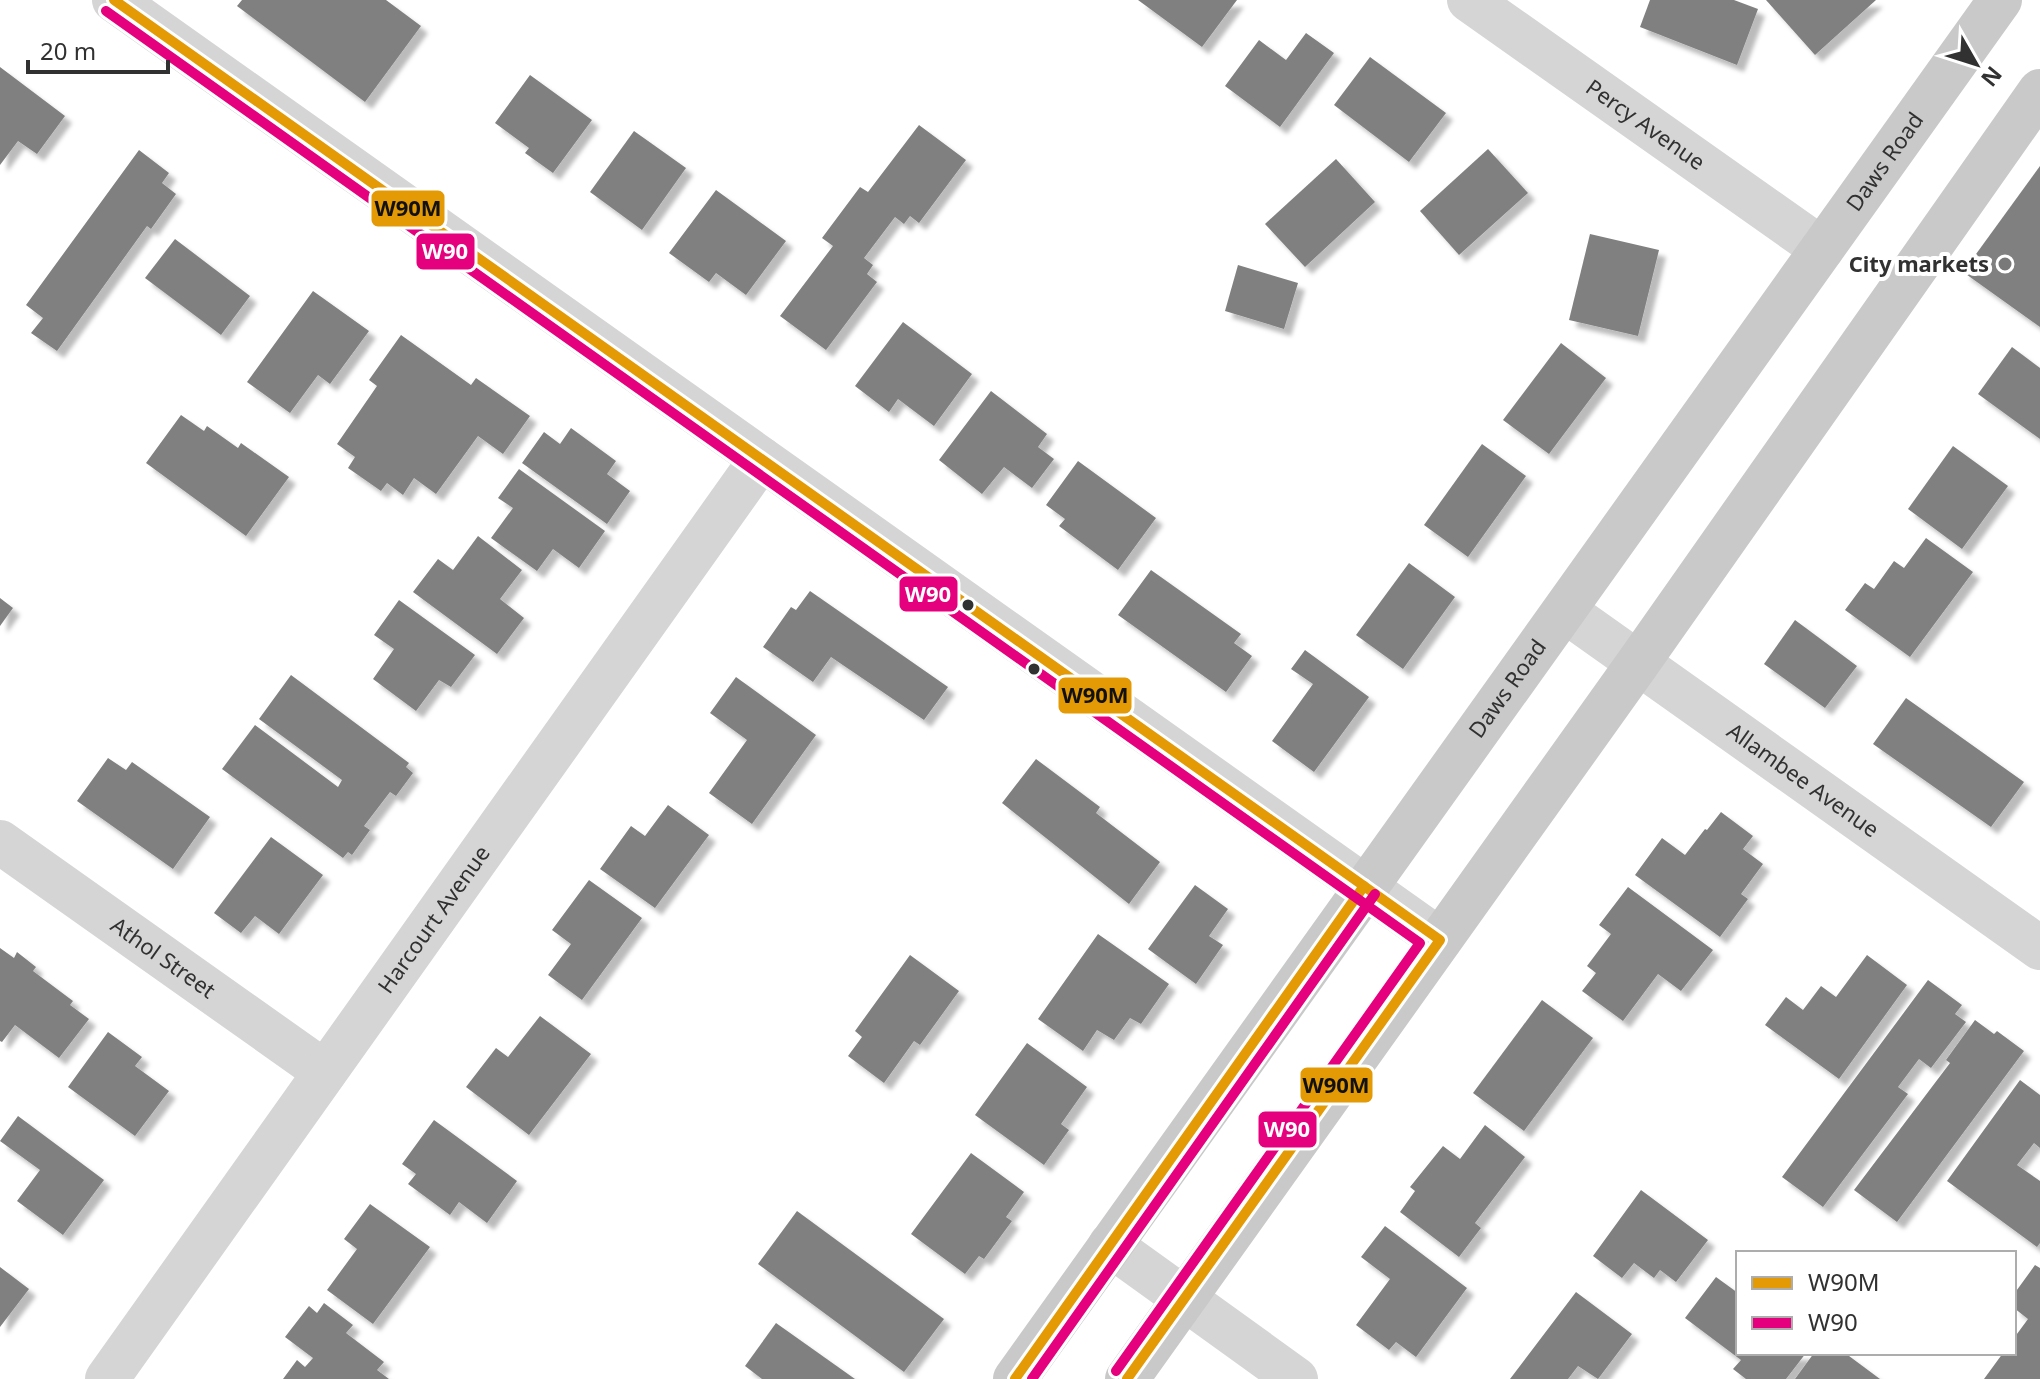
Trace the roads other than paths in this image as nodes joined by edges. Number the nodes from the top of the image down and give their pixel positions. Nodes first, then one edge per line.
1 (1469, 0) edge
2 (2000, 0) edge
3 (121, 2) edge
4 (2040, 91) edge
5 (1822, 249) junction
6 (761, 459) junction
7 (1565, 611) junction
8 (1638, 663) junction
9 (0, 842) edge
10 (1364, 886) junction
11 (1440, 940) junction
12 (2040, 948) edge
13 (325, 1072) junction
14 (1110, 1245) junction
15 (1184, 1299) junction
16 (107, 1379) edge
17 (1015, 1379) edge
18 (1127, 1379) edge
19 (1296, 1379) edge

1 - 5 street, Percy Avenue
2 - 5 main road, Daws Road
3 - 6 street
4 - 8 main road
5 - 7 main road, Daws Road
6 - 10 street
6 - 13 street, Harcourt Avenue
7 - 8 street, Allambee Avenue
7 - 10 main road, Daws Road
8 - 11 main road
8 - 12 street, Allambee Avenue
9 - 13 street, Athol Street
10 - 11 street
10 - 14 main road, Daws Road
11 - 15 main road
13 - 16 street, Harcourt Avenue
14 - 15 street
14 - 17 main road, Daws Road
15 - 18 main road
15 - 19 street

